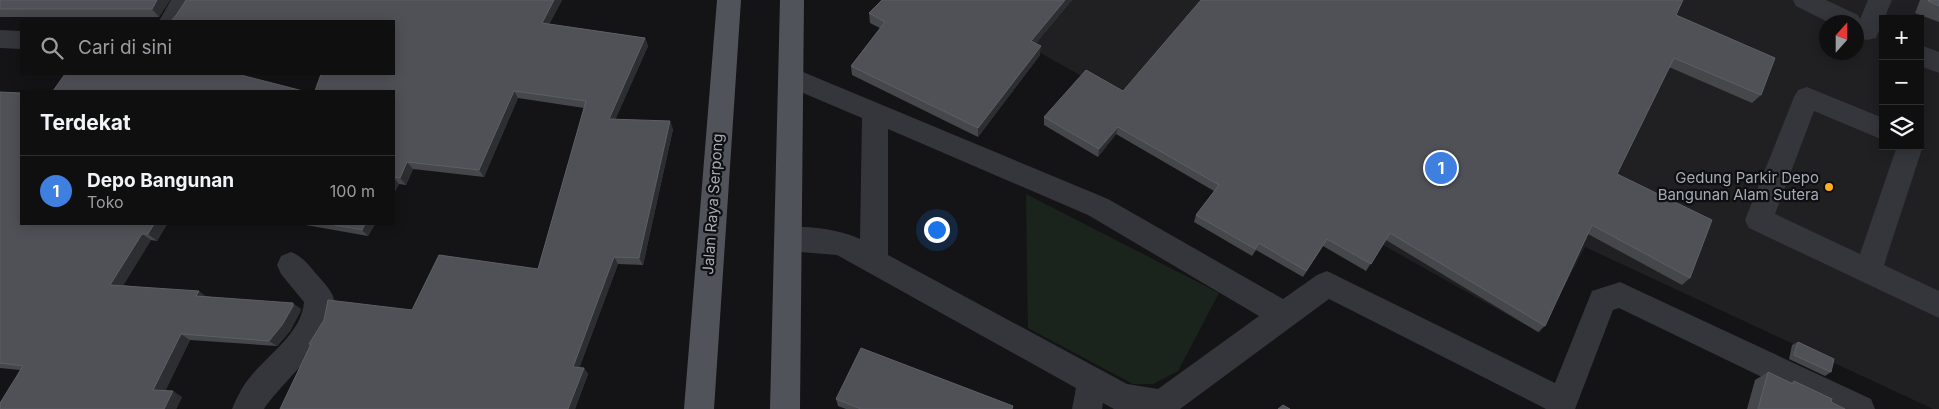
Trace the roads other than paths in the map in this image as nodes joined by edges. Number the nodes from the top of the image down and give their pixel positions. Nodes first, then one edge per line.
1 (184, 0) edge
2 (729, 0) edge
3 (792, 0) edge
4 (1805, 0) edge
5 (1880, 0) edge
6 (1834, 15) edge
7 (173, 20) edge
8 (1864, 30) edge
9 (0, 39) edge
10 (20, 40) edge
11 (1924, 57) edge
12 (1939, 63) edge
13 (791, 77) junction
14 (875, 112) junction
15 (1879, 127) edge
16 (1909, 150) edge
17 (788, 239) junction
18 (874, 261) junction
19 (291, 265) dead end
20 (1868, 271) junction
21 (1939, 305) edge
22 (1285, 316) junction
23 (1090, 395) edge
24 (247, 409) edge
25 (699, 409) edge
26 (785, 409) edge
27 (1860, 409) edge

1 - 7 street
2 - 25 main road, Jalan Raya Serpong
3 - 13 main road
4 - 6 street
5 - 8 street
9 - 10 street
11 - 12 street
13 - 14 street
13 - 17 main road
14 - 18 street
14 - 22 street
15 - 20 street
16 - 20 street
17 - 18 street
17 - 26 main road
18 - 23 street
19 - 24 street
20 - 21 street
22 - 23 street
22 - 27 street

